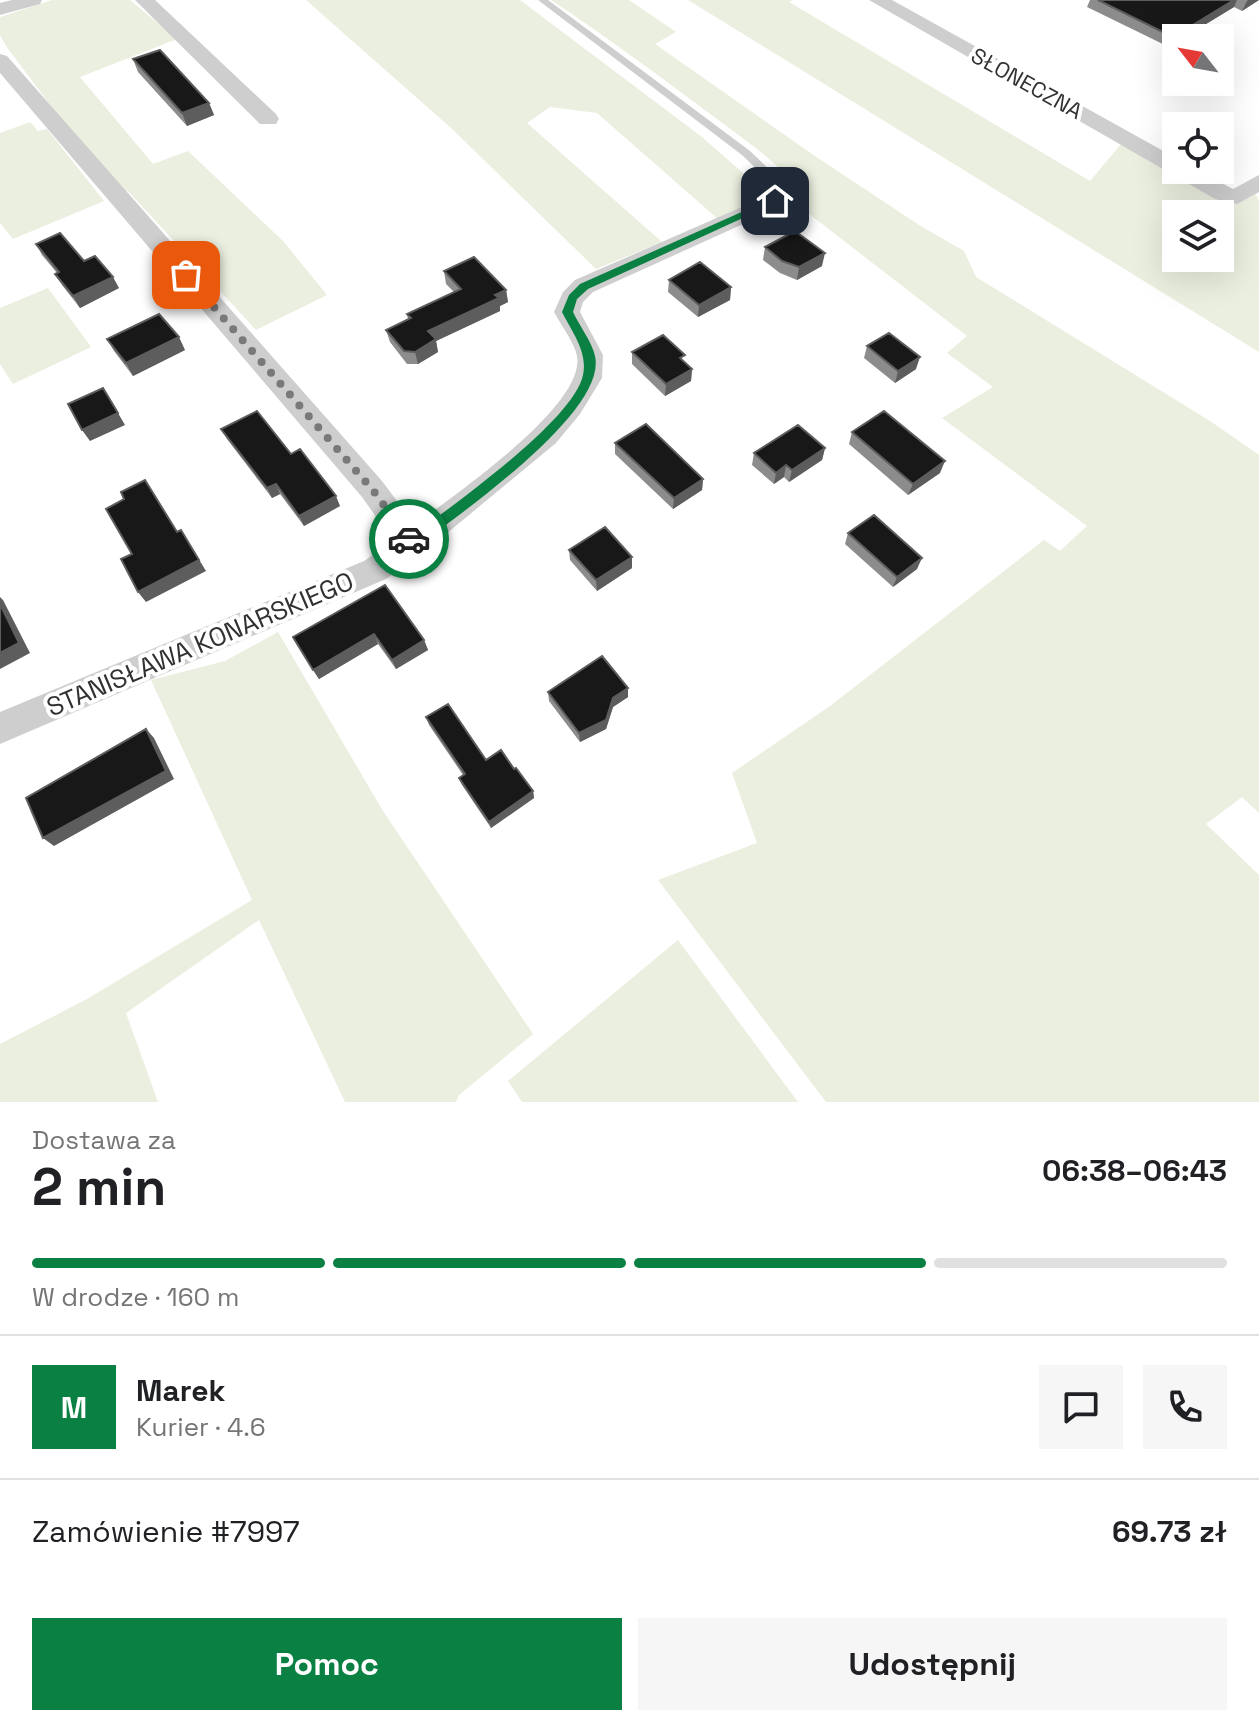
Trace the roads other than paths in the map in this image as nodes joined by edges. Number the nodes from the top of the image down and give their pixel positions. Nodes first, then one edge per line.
1 (33, 0) edge
2 (144, 0) edge
3 (542, 0) edge
4 (878, 0) edge
5 (0, 9) edge
6 (0, 60) edge
7 (268, 119) dead end
8 (1162, 160) edge
9 (1259, 182) edge
10 (1205, 184) edge
11 (775, 201) joint
12 (412, 544) junction
13 (0, 728) edge

1 - 5 street
2 - 7 street
3 - 11 lane
4 - 8 street, SŁONECZNA
6 - 12 street
9 - 10 street, SŁONECZNA
11 - 12 street, STANISŁAWA KONARSKIEGO
12 - 13 street, STANISŁAWA KONARSKIEGO

